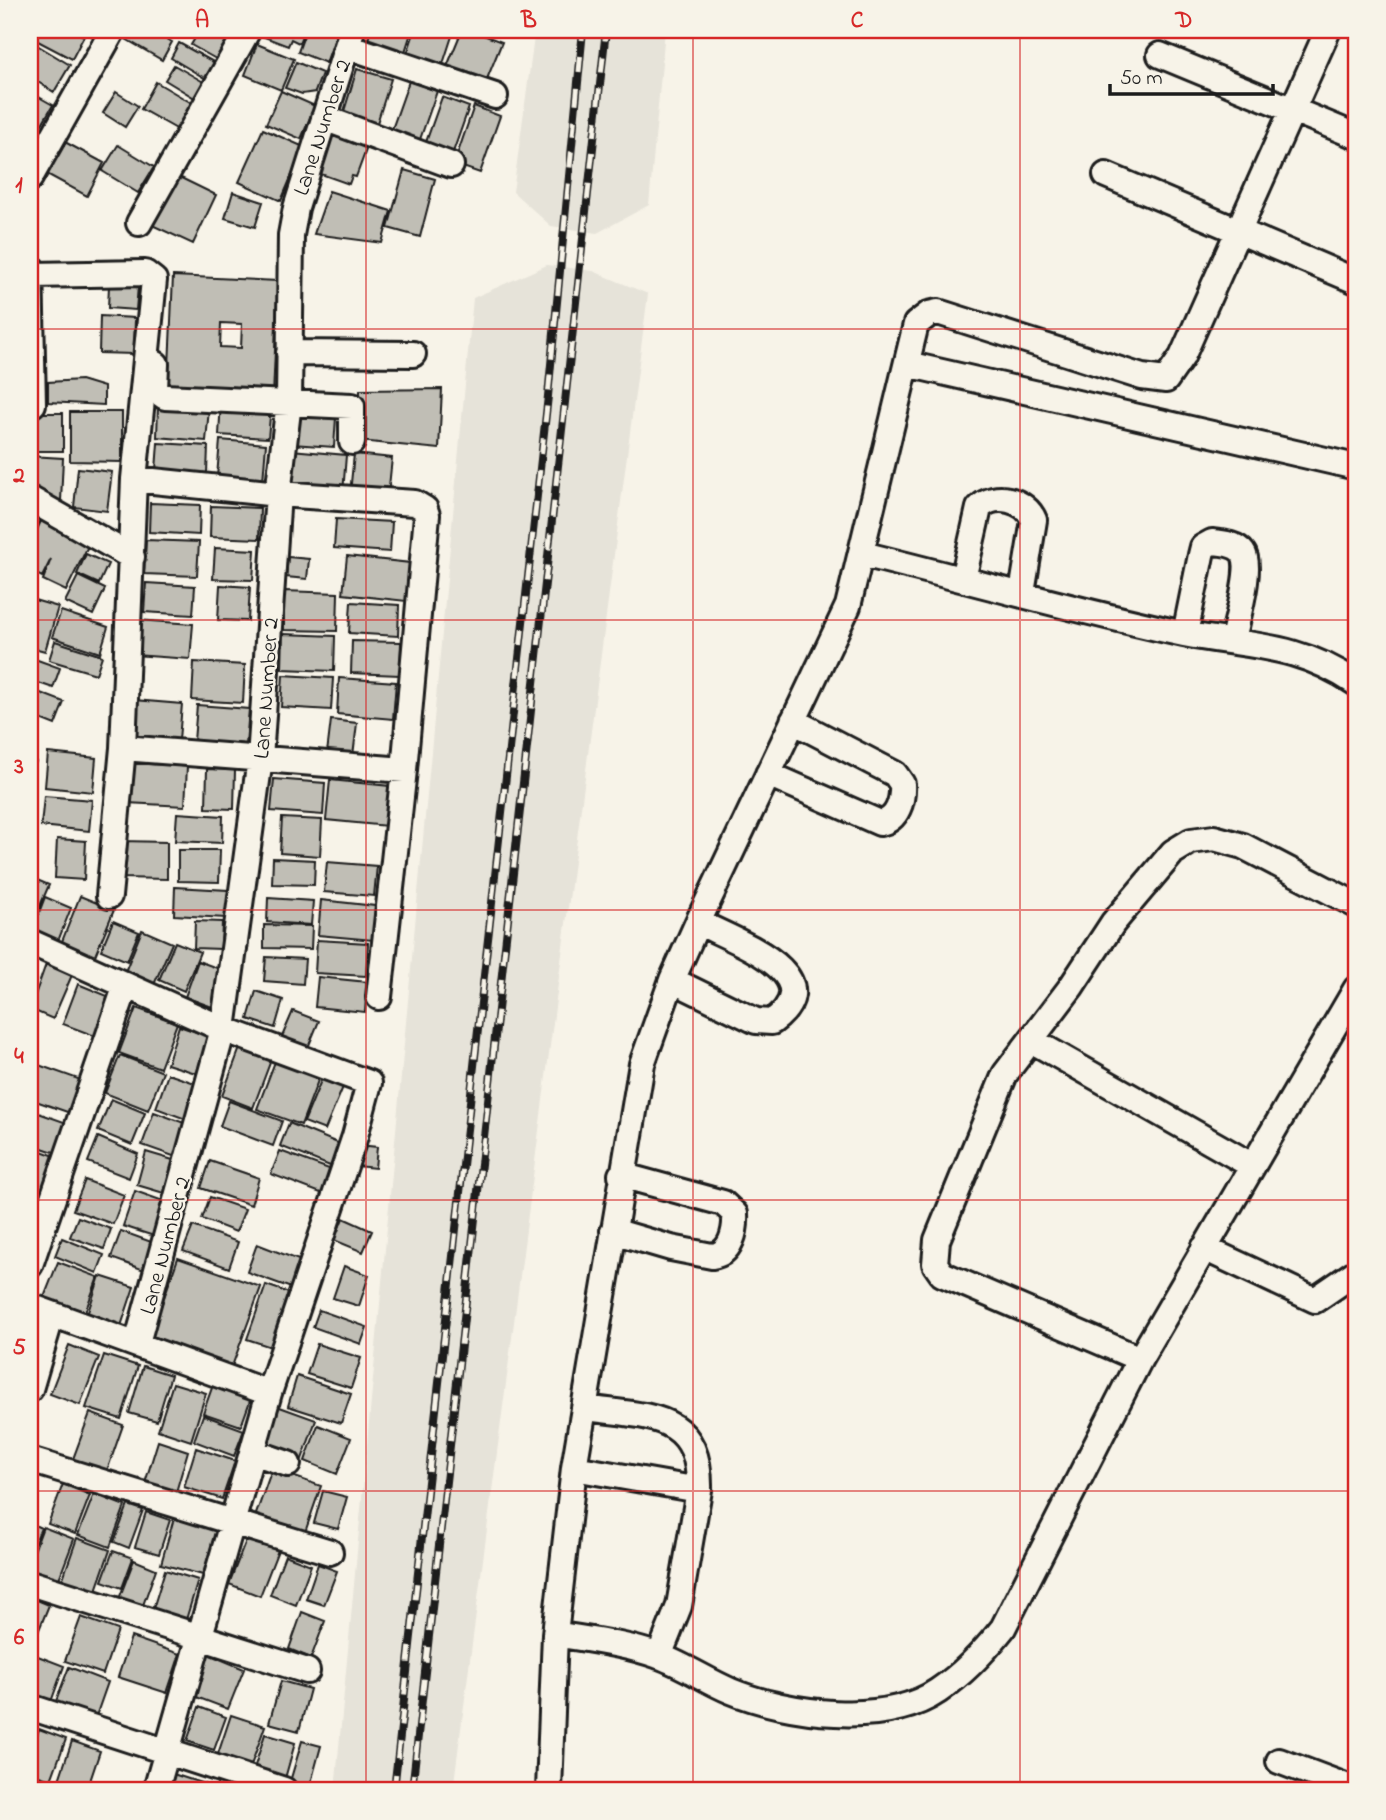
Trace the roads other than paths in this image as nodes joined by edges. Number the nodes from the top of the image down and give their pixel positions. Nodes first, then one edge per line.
1 (114, 30) edge
2 (248, 30) edge
3 (1328, 30) edge
4 (350, 38) edge
5 (1160, 55) dead end
6 (495, 96) dead end
7 (1293, 110) junction
8 (324, 117) junction
9 (1356, 136) edge
10 (451, 165) dead end
11 (1106, 175) dead end
12 (30, 177) edge
13 (139, 223) dead end
14 (1240, 230) junction
15 (31, 270) edge
16 (1356, 281) edge
17 (159, 291) dead end
18 (289, 353) junction
19 (413, 354) dead end
20 (907, 364) junction
21 (31, 372) edge
22 (1172, 373) junction
23 (289, 402) junction
24 (33, 404) dead end
25 (1164, 421) junction
26 (352, 442) dead end
27 (1356, 467) edge
28 (134, 479) junction
29 (278, 494) junction
30 (30, 499) edge
31 (862, 554) junction
32 (132, 557) junction
33 (963, 579) junction
34 (1022, 593) junction
35 (1185, 634) junction
36 (1233, 640) junction
37 (1356, 683) edge
38 (793, 721) junction
39 (123, 748) junction
40 (260, 759) junction
41 (404, 769) junction
42 (768, 774) junction
43 (109, 896) dead end
44 (1356, 905) edge
45 (698, 922) junction
46 (31, 947) edge
47 (672, 980) junction
48 (125, 985) junction
49 (1356, 989) edge
50 (379, 997) dead end
51 (223, 1029) junction
52 (1031, 1040) junction
53 (1251, 1165) junction
54 (621, 1175) junction
55 (613, 1231) junction
56 (1204, 1248) junction
57 (30, 1265) edge
58 (1356, 1272) edge
59 (41, 1310) edge
60 (136, 1343) junction
61 (1140, 1359) junction
62 (30, 1389) edge
63 (270, 1393) junction
64 (586, 1408) junction
65 (253, 1452) junction
66 (30, 1460) edge
67 (288, 1464) dead end
68 (574, 1468) junction
69 (699, 1490) junction
70 (232, 1523) junction
71 (330, 1552) dead end
72 (30, 1583) edge
73 (555, 1634) junction
74 (201, 1637) junction
75 (660, 1656) junction
76 (307, 1671) dead end
77 (30, 1707) edge
78 (166, 1752) junction
79 (1279, 1761) dead end
80 (156, 1790) edge
81 (284, 1790) edge
82 (549, 1790) edge
83 (1356, 1790) edge

1 - 12 street
2 - 13 street
3 - 7 street
4 - 6 street
4 - 8 street, Lane Number 2
5 - 7 street
7 - 9 street
7 - 14 street
8 - 10 street
8 - 18 street, Lane Number 2
11 - 14 street
14 - 16 street
14 - 22 street
15 - 21 street
15 - 28 street
17 - 23 street
18 - 19 street
18 - 23 street, Lane Number 2
20 - 22 street
20 - 25 street
20 - 31 street
21 - 24 street
22 - 25 street
23 - 26 street
23 - 29 street, Lane Number 2
25 - 27 street
28 - 29 street
28 - 32 street
29 - 40 street, Lane Number 2
29 - 41 street
30 - 32 street
31 - 33 street
31 - 38 street
32 - 39 street
33 - 34 street
33 - 34 street
34 - 35 street
35 - 36 street
35 - 36 street
36 - 37 street
38 - 42 street
38 - 42 street
39 - 40 street
39 - 43 street
40 - 41 street
40 - 51 street, Lane Number 2
41 - 50 street
42 - 45 street
44 - 52 street
45 - 47 street
45 - 47 street
46 - 48 street
47 - 54 street
48 - 51 street
48 - 57 street
49 - 53 street
51 - 60 street, Lane Number 2
51 - 63 street
52 - 53 street
52 - 61 street
53 - 56 street
54 - 55 street
54 - 55 street
55 - 64 street
56 - 58 street
56 - 61 street
59 - 60 street
59 - 62 street
60 - 63 street
61 - 75 street
63 - 65 street
64 - 68 street
64 - 69 street
65 - 67 street
65 - 70 street
66 - 70 street
68 - 69 street
68 - 73 street
69 - 75 street
70 - 71 street
70 - 74 street
72 - 74 street
73 - 75 street
73 - 82 street
74 - 76 street
74 - 78 street
77 - 78 street
78 - 80 street
78 - 81 street
79 - 83 street

